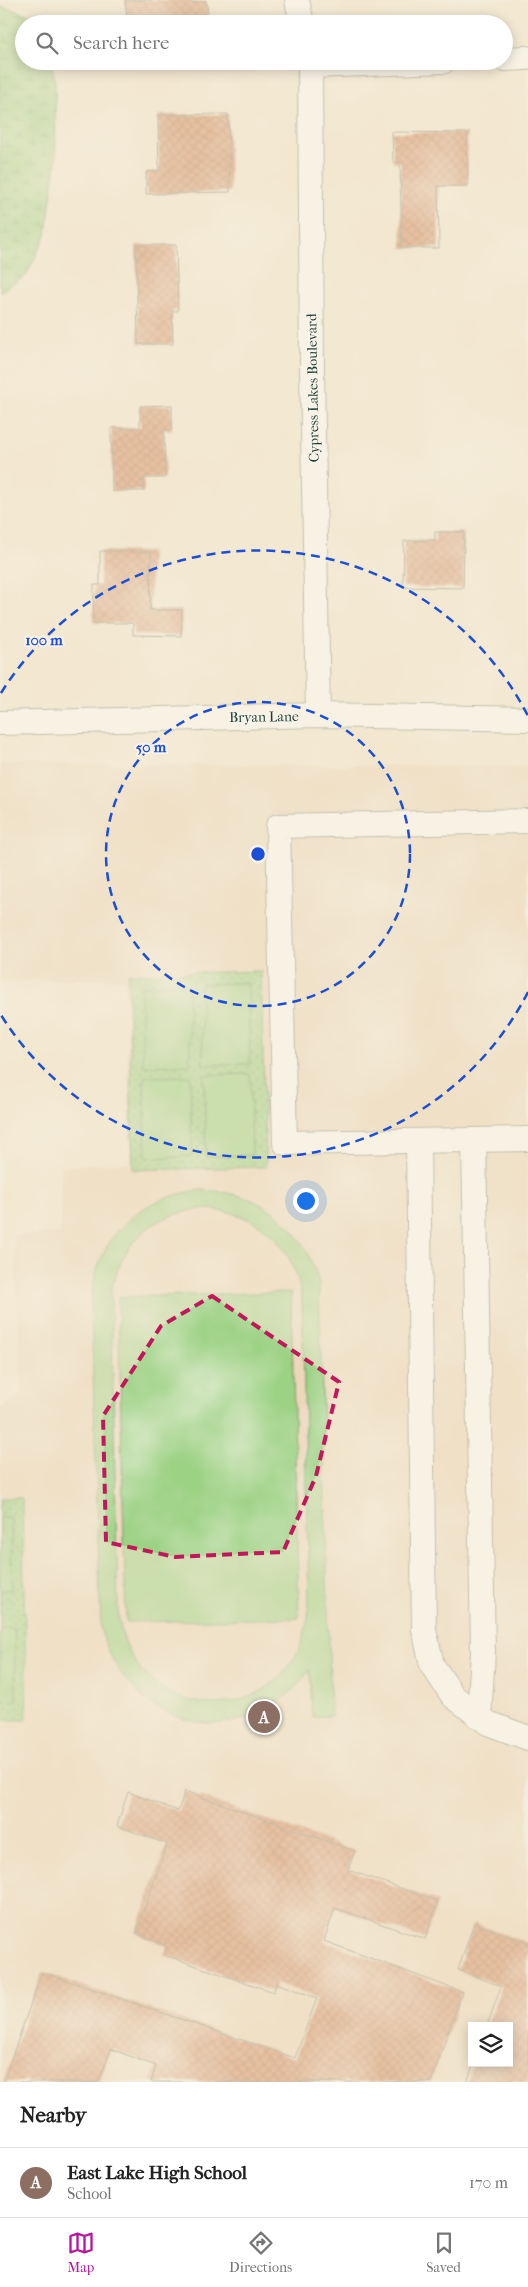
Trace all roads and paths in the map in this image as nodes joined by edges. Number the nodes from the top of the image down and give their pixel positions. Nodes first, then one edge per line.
1 (297, 0) edge
2 (300, 15) edge
3 (311, 70) edge
4 (318, 715) junction
5 (528, 719) edge
6 (0, 724) edge
7 (528, 821) edge
8 (528, 1139) edge
9 (474, 1140) junction
10 (418, 1141) junction
11 (479, 1716) junction
12 (528, 1738) edge

1 - 2 street
3 - 4 street, Cypress Lakes Boulevard
4 - 5 street, Bryan Lane
4 - 6 street, Bryan Lane
7 - 10 street
8 - 9 street
9 - 10 street
9 - 11 street
10 - 11 street
11 - 12 street

